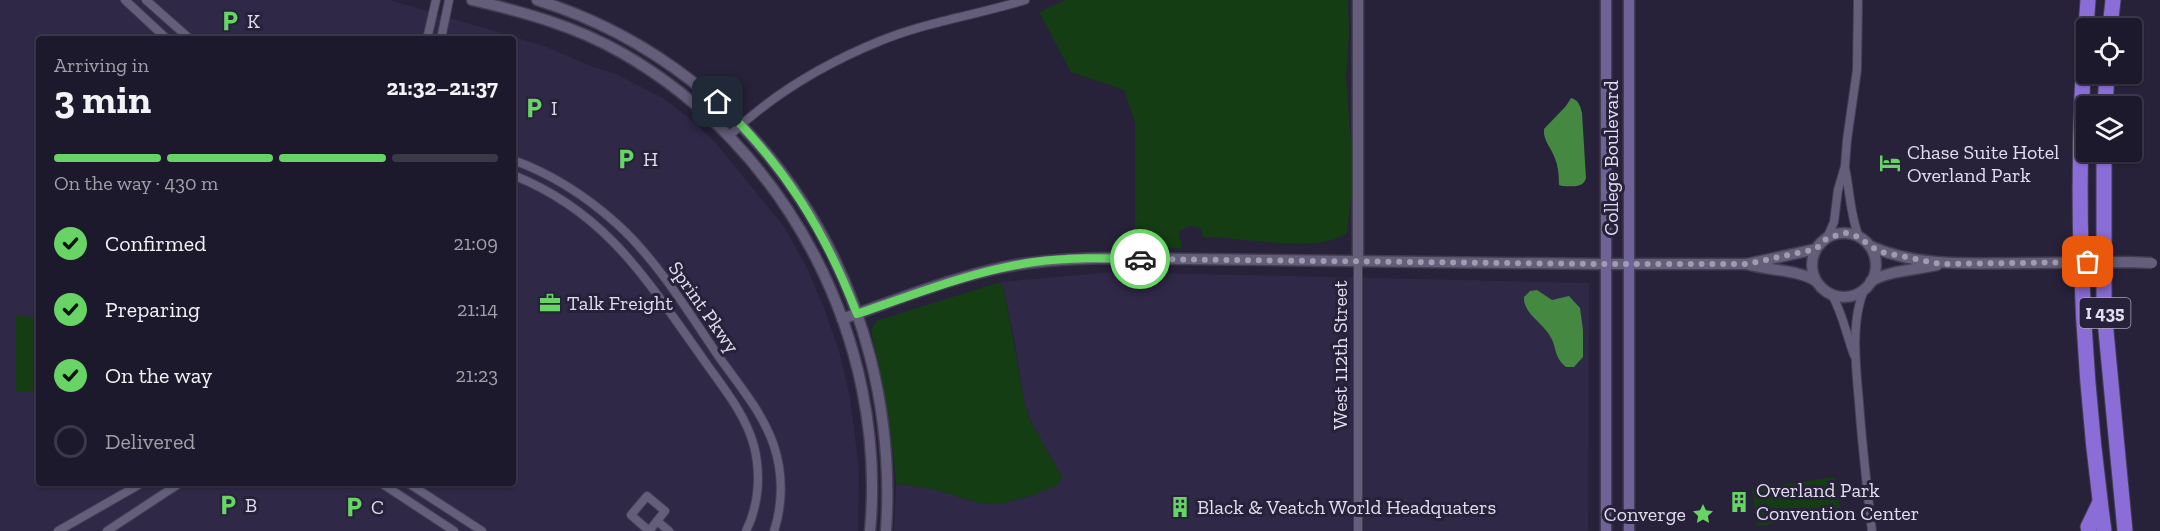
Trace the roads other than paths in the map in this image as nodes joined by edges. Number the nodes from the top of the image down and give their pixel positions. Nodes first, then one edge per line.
1 (125, 0) edge
2 (146, 0) edge
3 (436, 0) edge
4 (449, 0) edge
5 (472, 0) edge
6 (537, 0) edge
7 (1025, 0) edge
8 (1358, 0) edge
9 (1606, 0) edge
10 (1629, 0) edge
11 (1858, 0) edge
12 (2088, 0) edge
13 (2113, 0) edge
14 (2111, 18) edge
15 (164, 36) edge
16 (187, 36) edge
17 (428, 36) edge
18 (442, 36) edge
19 (741, 124) junction
20 (730, 135) junction
21 (516, 161) edge
22 (2104, 162) edge
23 (1845, 166) junction
24 (516, 177) edge
25 (1859, 237) junction
26 (1827, 238) junction
27 (1870, 246) junction
28 (1816, 249) junction
29 (1358, 262) junction
30 (2156, 263) edge
31 (1606, 264) junction
32 (1630, 264) junction
33 (1747, 264) junction
34 (1940, 264) junction
35 (1816, 280) junction
36 (1868, 285) junction
37 (1832, 295) junction
38 (857, 314) junction
39 (842, 319) junction
40 (1855, 356) junction
41 (137, 486) edge
42 (175, 486) edge
43 (386, 486) edge
44 (413, 486) edge
45 (2100, 502) junction
46 (657, 521) junction
47 (58, 531) edge
48 (107, 531) edge
49 (454, 531) edge
50 (482, 531) edge
51 (669, 531) edge
52 (747, 531) edge
53 (774, 531) edge
54 (870, 531) edge
55 (886, 531) edge
56 (1358, 531) edge
57 (1606, 531) edge
58 (1629, 531) edge
59 (1872, 531) edge
60 (2089, 531) edge
61 (2104, 531) edge
62 (2125, 531) edge

1 - 15 street
2 - 16 street
3 - 17 street
4 - 18 street
5 - 20 street
6 - 19 street
7 - 19 street
8 - 29 street, West 112th Street
9 - 31 main road, College Boulevard
10 - 32 main road, College Boulevard
11 - 23 street
12 - 45 highway, I 435
13 - 14 highway
19 - 20 street
19 - 38 street
20 - 39 street
21 - 53 street, Sprint Pkwy
22 - 62 highway, I 435
23 - 25 street
23 - 26 street
24 - 52 street, Sprint Pkwy
25 - 26 street
25 - 27 street
26 - 28 street
27 - 34 street
27 - 36 street
28 - 33 street
28 - 35 street
29 - 31 street
29 - 38 street
29 - 56 street, West 112th Street
30 - 34 street, bridge
31 - 32 street
31 - 57 main road, College Boulevard
32 - 33 street
32 - 58 main road, College Boulevard
33 - 35 street
34 - 36 street
35 - 37 street
36 - 37 street
36 - 40 street
37 - 40 street
38 - 39 street
38 - 55 street
39 - 54 street
40 - 59 street
41 - 47 street
42 - 48 street
43 - 49 street
44 - 50 street
45 - 60 highway
45 - 61 highway, I 435
46 - 46 street
46 - 51 street

